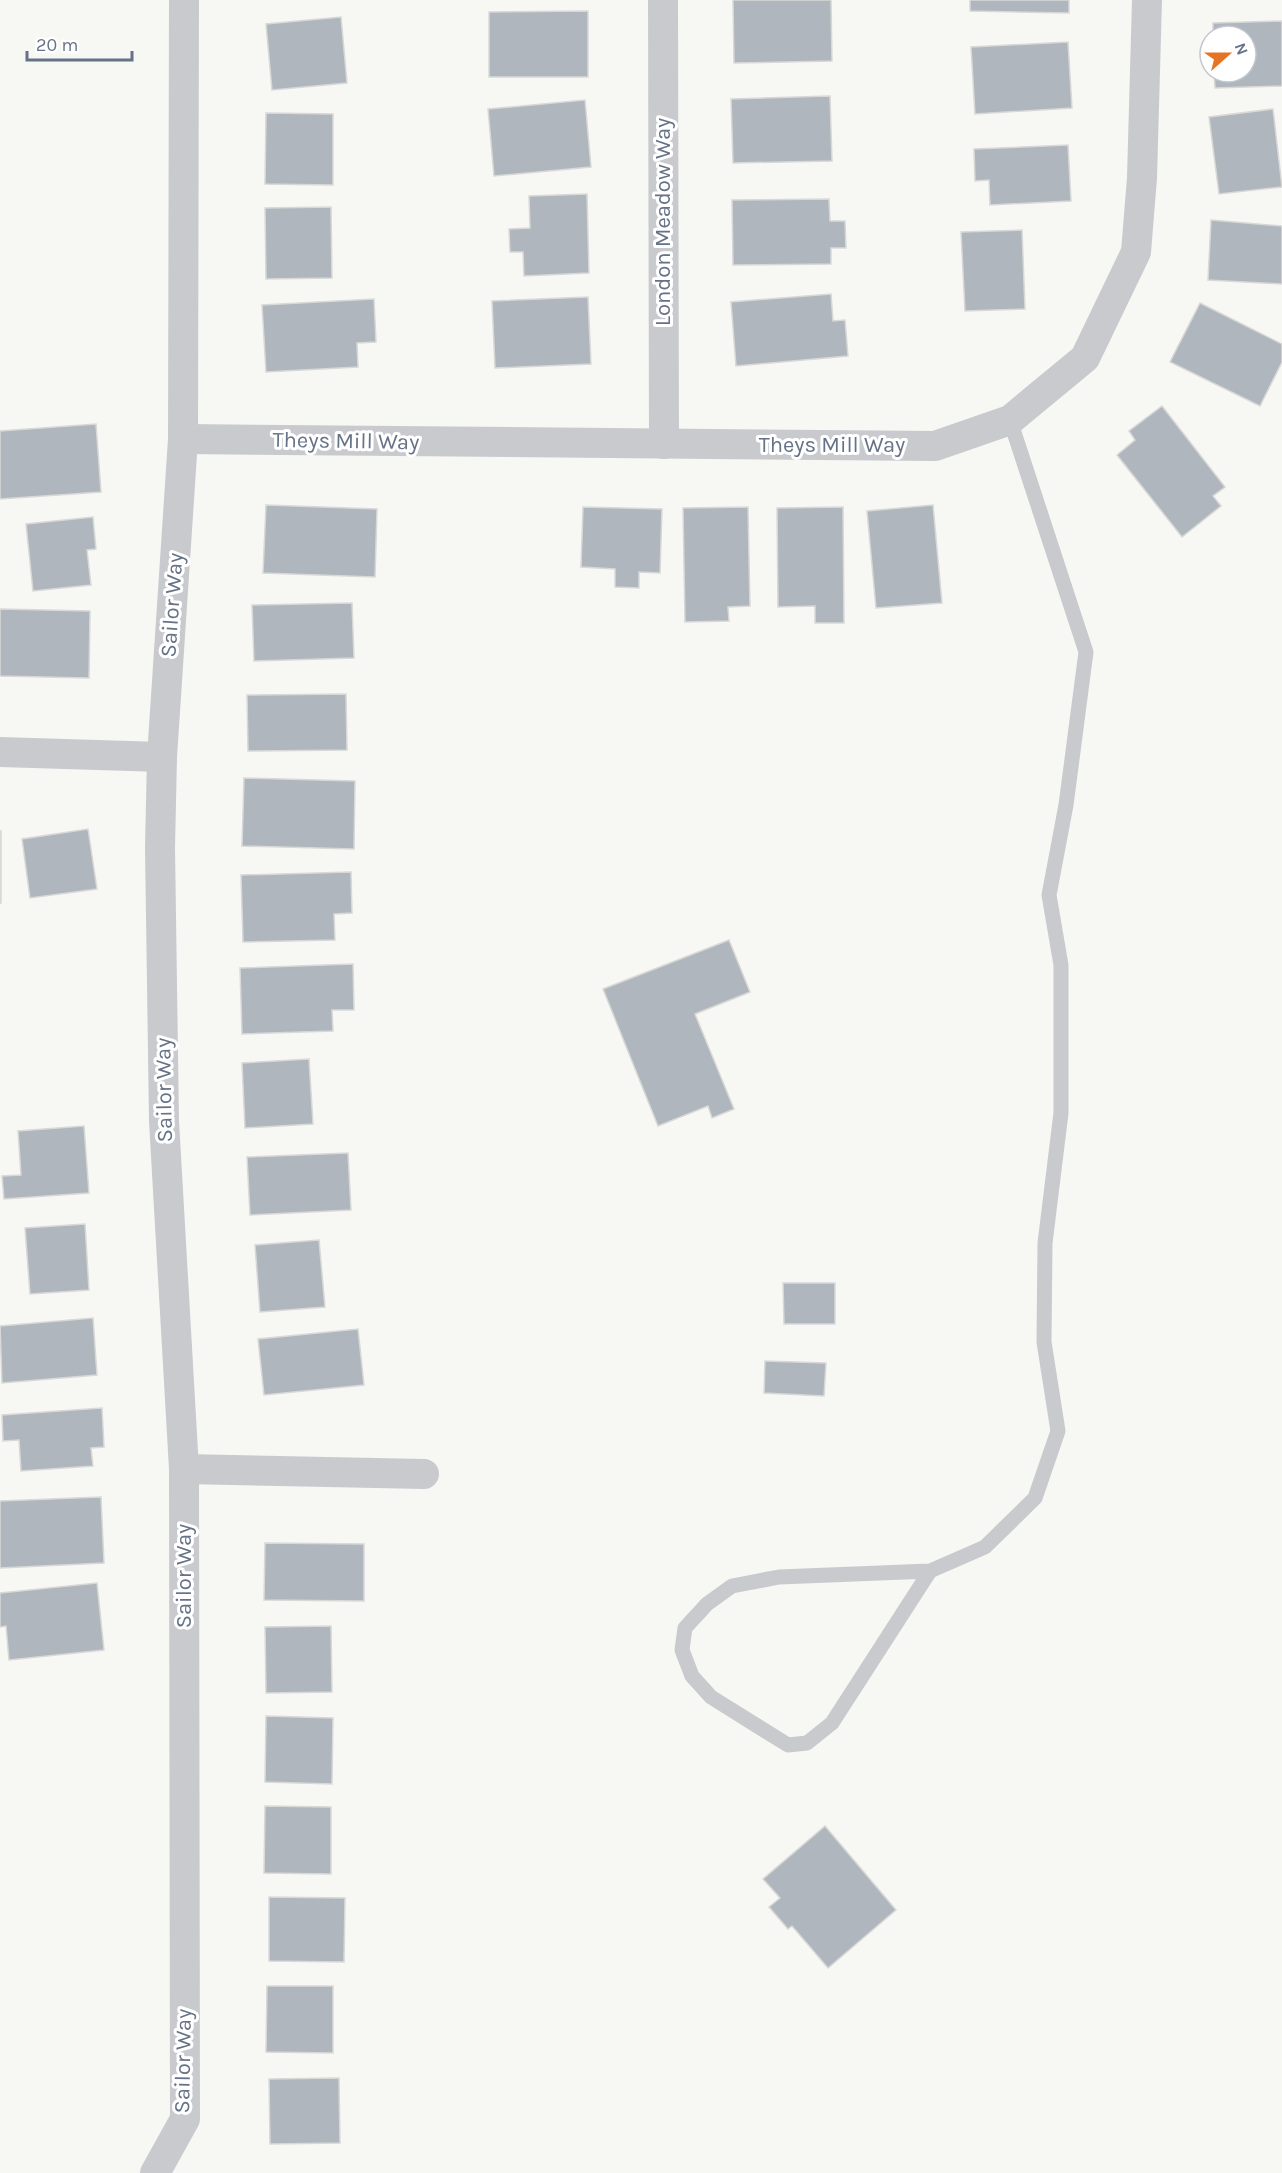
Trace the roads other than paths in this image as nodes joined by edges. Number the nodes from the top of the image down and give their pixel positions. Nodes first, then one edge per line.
1 (184, 0) edge
2 (663, 0) edge
3 (1147, 0) edge
4 (1010, 420) junction
5 (183, 439) junction
6 (664, 444) junction
7 (0, 752) edge
8 (162, 757) junction
9 (184, 1469) junction
10 (424, 1474) dead end
11 (930, 1571) junction
12 (155, 2173) edge

1 - 5 street, Sailor Way
2 - 6 street, London Meadow Way
3 - 4 street, Theys Mill Way
4 - 6 street, Theys Mill Way
4 - 11 lane
5 - 6 street, Theys Mill Way
5 - 8 street, Sailor Way
7 - 8 street
8 - 9 street, Sailor Way
9 - 10 street
9 - 12 street, Sailor Way
11 - 11 lane

